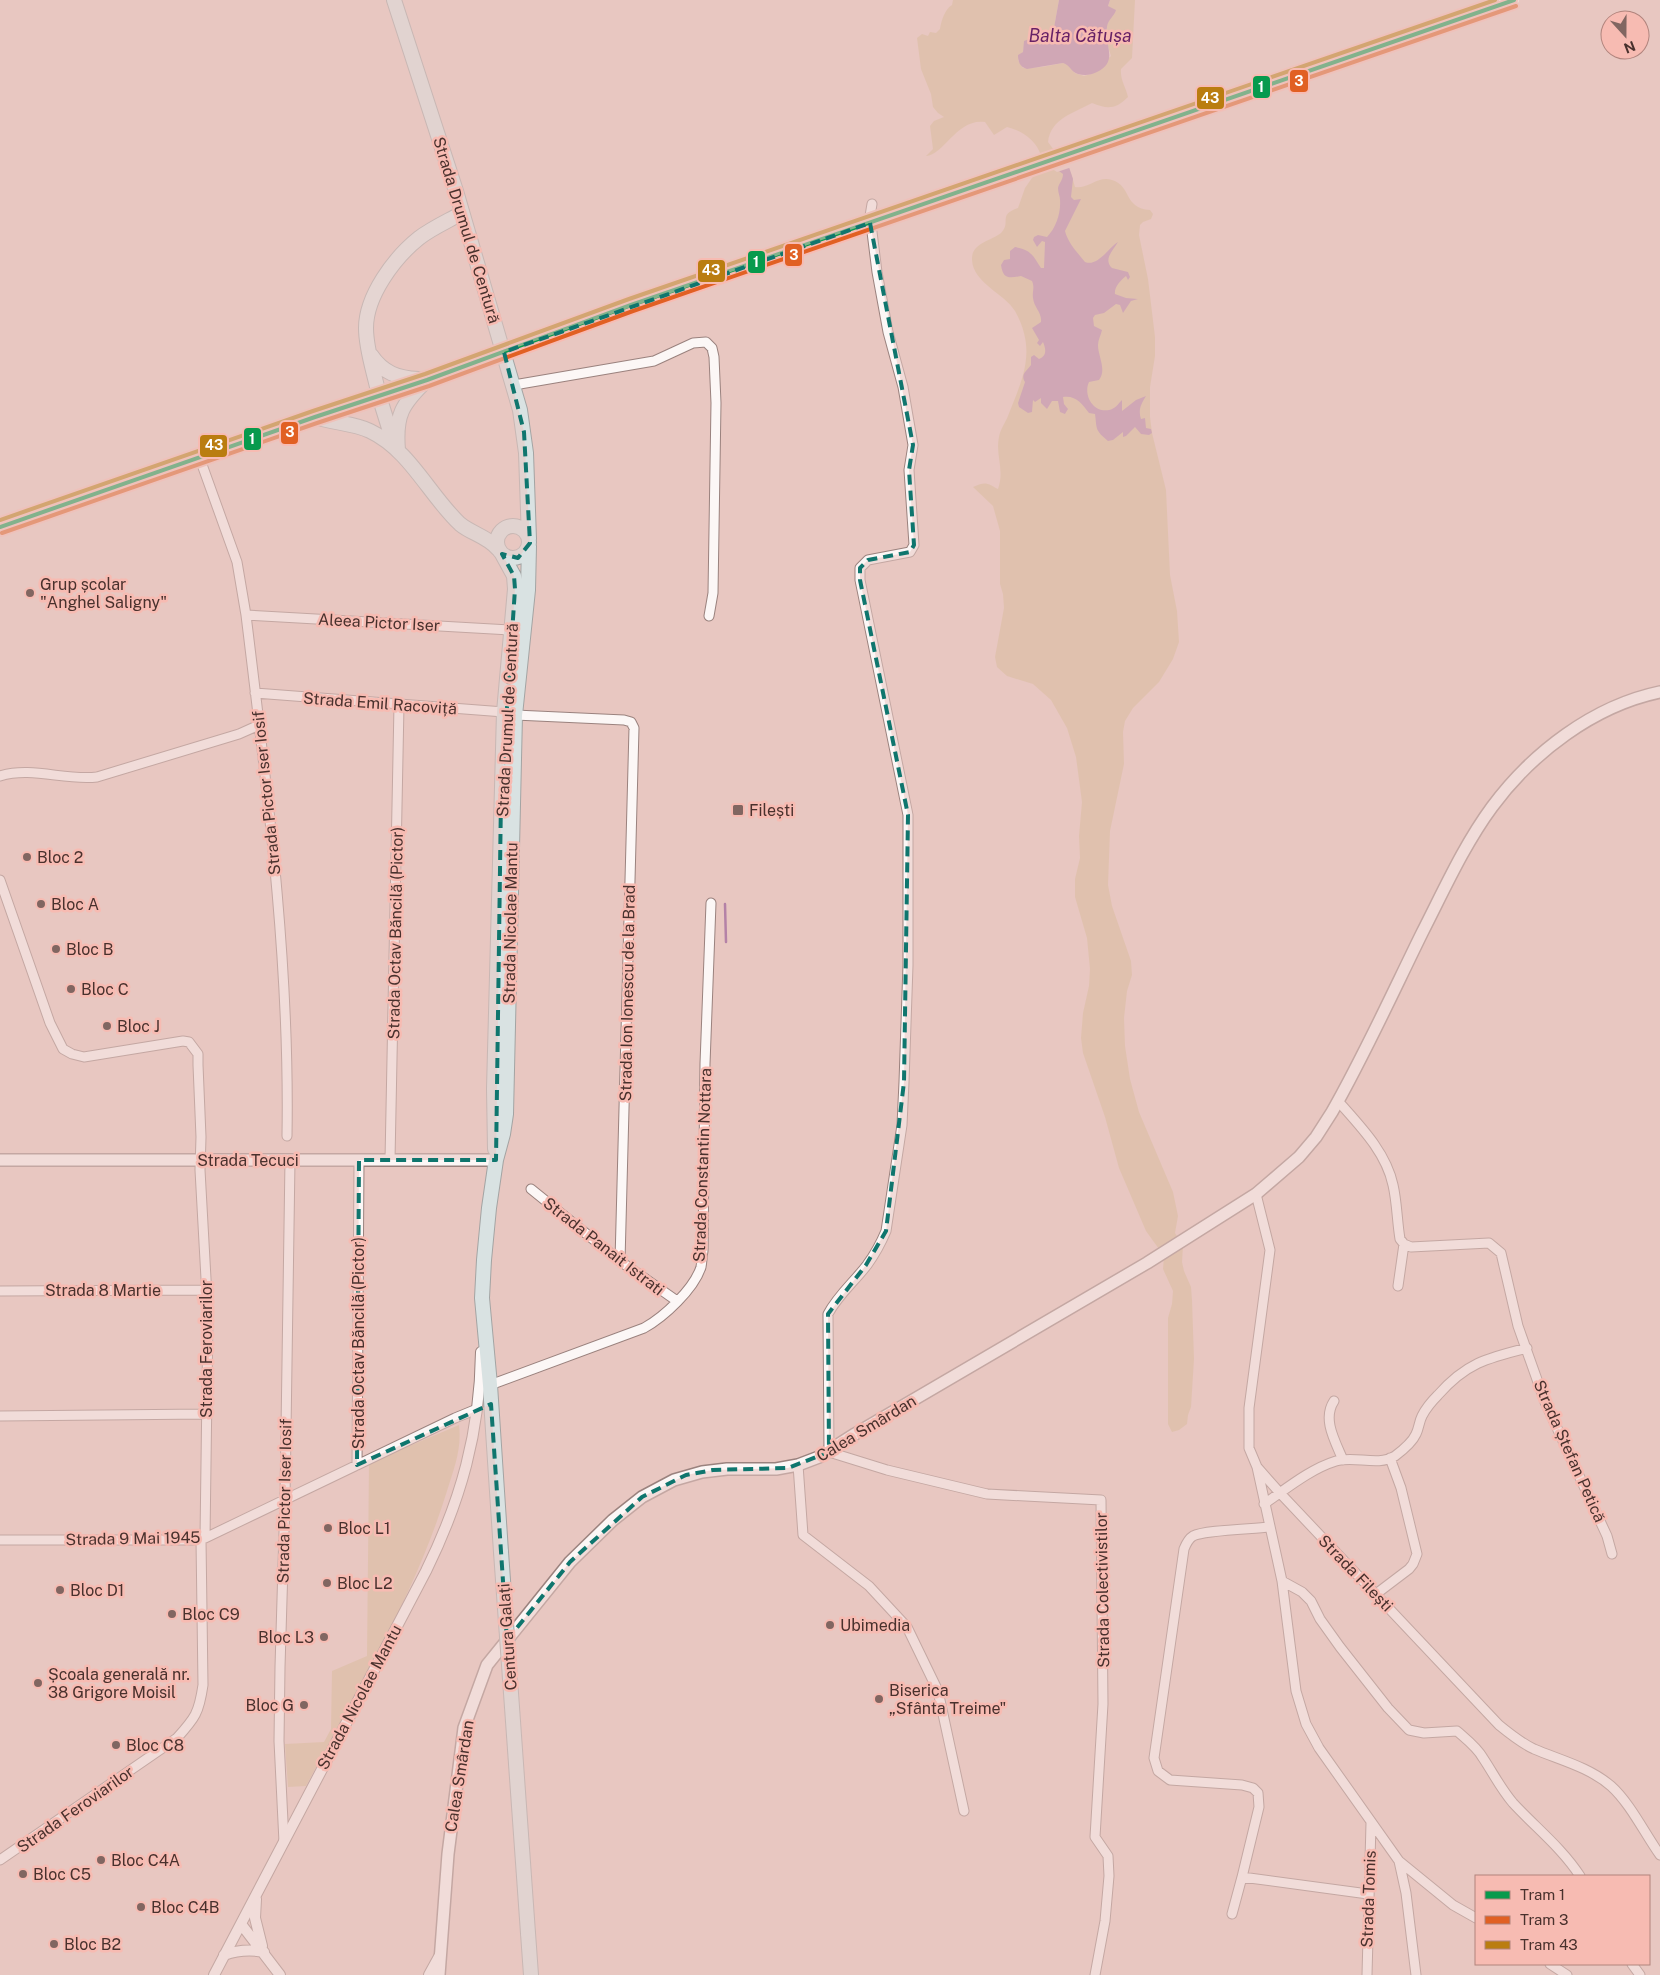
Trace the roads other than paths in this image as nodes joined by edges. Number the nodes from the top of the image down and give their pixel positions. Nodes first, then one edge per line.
1 (394, 0) edge
2 (1514, 0) edge
3 (872, 204) dead end
4 (462, 213) junction
5 (369, 353) junction
6 (427, 380) junction
7 (514, 385) junction
8 (379, 396) junction
9 (315, 417) junction
10 (398, 450) junction
11 (200, 458) junction
12 (528, 493) junction
13 (453, 515) junction
14 (0, 528) edge
15 (506, 528) junction
16 (529, 543) junction
17 (500, 551) junction
18 (246, 615) junction
19 (709, 616) dead end
20 (511, 630) junction
21 (1660, 692) edge
22 (256, 693) junction
23 (399, 705) junction
24 (510, 714) junction
25 (259, 725) junction
26 (633, 725) joint
27 (0, 776) edge
28 (0, 880) edge
29 (711, 903) dead end
30 (1338, 1101) junction
31 (287, 1136) dead end
32 (0, 1160) edge
33 (200, 1160) junction
34 (290, 1160) junction
35 (359, 1160) junction
36 (390, 1160) junction
37 (496, 1160) junction
38 (531, 1189) dead end
39 (1256, 1194) junction
40 (1404, 1244) junction
41 (620, 1261) junction
42 (1398, 1286) dead end
43 (0, 1290) edge
44 (206, 1290) junction
45 (482, 1298) junction
46 (677, 1301) junction
47 (1527, 1348) junction
48 (490, 1385) junction
49 (1334, 1401) dead end
50 (478, 1409) junction
51 (206, 1414) junction
52 (0, 1416) edge
53 (829, 1452) junction
54 (1390, 1458) junction
55 (1343, 1460) junction
56 (357, 1465) junction
57 (798, 1466) junction
58 (1257, 1467) junction
59 (1280, 1493) junction
60 (285, 1498) junction
61 (1264, 1504) junction
62 (1269, 1527) junction
63 (203, 1539) junction
64 (0, 1540) edge
65 (1612, 1554) dead end
66 (1282, 1581) junction
67 (1376, 1594) junction
68 (964, 1811) dead end
69 (1371, 1823) junction
70 (284, 1843) junction
71 (1660, 1855) edge
72 (0, 1860) edge
73 (1399, 1860) junction
74 (1579, 1875) edge
75 (1242, 1877) junction
76 (257, 1893) junction
77 (1368, 1894) junction
78 (1232, 1914) dead end
79 (1475, 1917) edge
80 (241, 1924) junction
81 (264, 1952) junction
82 (440, 1954) junction
83 (224, 1956) junction
84 (1552, 1965) edge
85 (1633, 1965) edge
86 (214, 1975) edge
87 (280, 1975) edge
88 (429, 1975) edge
89 (439, 1975) edge
90 (531, 1975) edge
91 (1094, 1975) edge
92 (1366, 1975) edge
93 (1416, 1975) edge
94 (1568, 1975) edge
95 (1640, 1975) edge

1 - 4 highway, Strada Drumul de Centură
2 - 6 street, bridge
3 - 53 street
4 - 5 main road
4 - 7 highway, Strada Drumul de Centură
5 - 6 main road
5 - 8 main road
6 - 8 main road
6 - 10 highway
7 - 12 highway, Strada Drumul de Centură
7 - 19 street
8 - 9 main road
8 - 10 highway
9 - 10 highway
9 - 11 main road
10 - 13 highway
11 - 14 main road
11 - 18 street, Strada Pictor Iser Iosif
12 - 15 highway, Strada Drumul de Centură
12 - 16 highway, Strada Drumul de Centură
13 - 15 highway
13 - 17 highway
15 - 16 highway
15 - 17 highway
16 - 17 highway
16 - 24 highway
17 - 20 highway, Strada Drumul de Centură
18 - 20 street, Aleea Pictor Iser
18 - 22 street, Strada Pictor Iser Iosif
20 - 24 highway, Strada Drumul de Centură
21 - 30 main road, Calea Smârdan
22 - 23 street, Strada Emil Racoviță
22 - 25 street, Strada Pictor Iser Iosif
23 - 24 street, Strada Emil Racoviță
23 - 36 street, Strada Octav Băncilă (Pictor)
24 - 26 street, Strada Emil Racoviță
24 - 37 highway, Strada Drumul de Centură
25 - 27 street
25 - 31 street, Strada Pictor Iser Iosif
26 - 41 street, Strada Ion Ionescu de la Brad
28 - 33 street, Strada Feroviarilor
29 - 46 street, Strada Constantin Nottara
30 - 39 main road, Calea Smârdan
30 - 40 street
32 - 33 main road, Strada Tecuci
33 - 34 main road, Strada Tecuci
33 - 44 street, Strada Feroviarilor
34 - 35 main road, Strada Tecuci
34 - 60 street, Strada Pictor Iser Iosif
35 - 36 main road, Strada Tecuci
35 - 56 street, Strada Octav Băncilă (Pictor)
36 - 37 main road, Strada Tecuci
37 - 45 highway
38 - 41 street, Strada Panait Istrati
39 - 53 main road, Calea Smârdan
39 - 58 street, Strada Filești
40 - 42 street
40 - 47 street, Strada Ștefan Petică
41 - 46 street, Strada Panait Istrati
43 - 44 street, Strada 8 Martie
44 - 51 street, Strada Feroviarilor
45 - 48 highway, Centura Galați
45 - 50 street, Strada Nicolae Mantu
46 - 48 street, Strada Constantin Nottara
47 - 54 street
47 - 65 street, Strada Ștefan Petică
48 - 90 highway, Centura Galați, bridge
49 - 55 street
50 - 56 street, Strada 9 Mai 1945
50 - 70 street, Strada Nicolae Mantu
51 - 52 street
51 - 63 street, Strada Feroviarilor
53 - 57 main road, Calea Smârdan
53 - 91 street, Strada Colectivistilor
54 - 55 street
54 - 67 street
55 - 59 street
56 - 60 street, Strada 9 Mai 1945
57 - 68 street
57 - 82 main road, Calea Smârdan
58 - 59 street, Strada Filești
58 - 61 street
59 - 61 street
59 - 67 street, Strada Filești
60 - 63 street, Strada 9 Mai 1945
60 - 70 street, Strada Pictor Iser Iosif
61 - 62 street
62 - 66 street
62 - 75 street
63 - 64 street, Strada 9 Mai 1945
63 - 72 street, Strada Feroviarilor
66 - 69 street
66 - 74 street
67 - 71 street, Strada Filești
69 - 73 street
69 - 77 street, Strada Tomis
70 - 76 street, Strada Nicolae Mantu
73 - 79 street
73 - 93 street
75 - 77 street
75 - 78 street
76 - 80 street, Strada Nicolae Mantu
76 - 81 street
77 - 92 street, Strada Tomis
80 - 81 street
80 - 83 street, Strada Nicolae Mantu
81 - 83 street
81 - 87 street
82 - 88 street
82 - 89 main road, Calea Smârdan
83 - 86 street, Strada Nicolae Mantu
84 - 94 street
85 - 95 street

